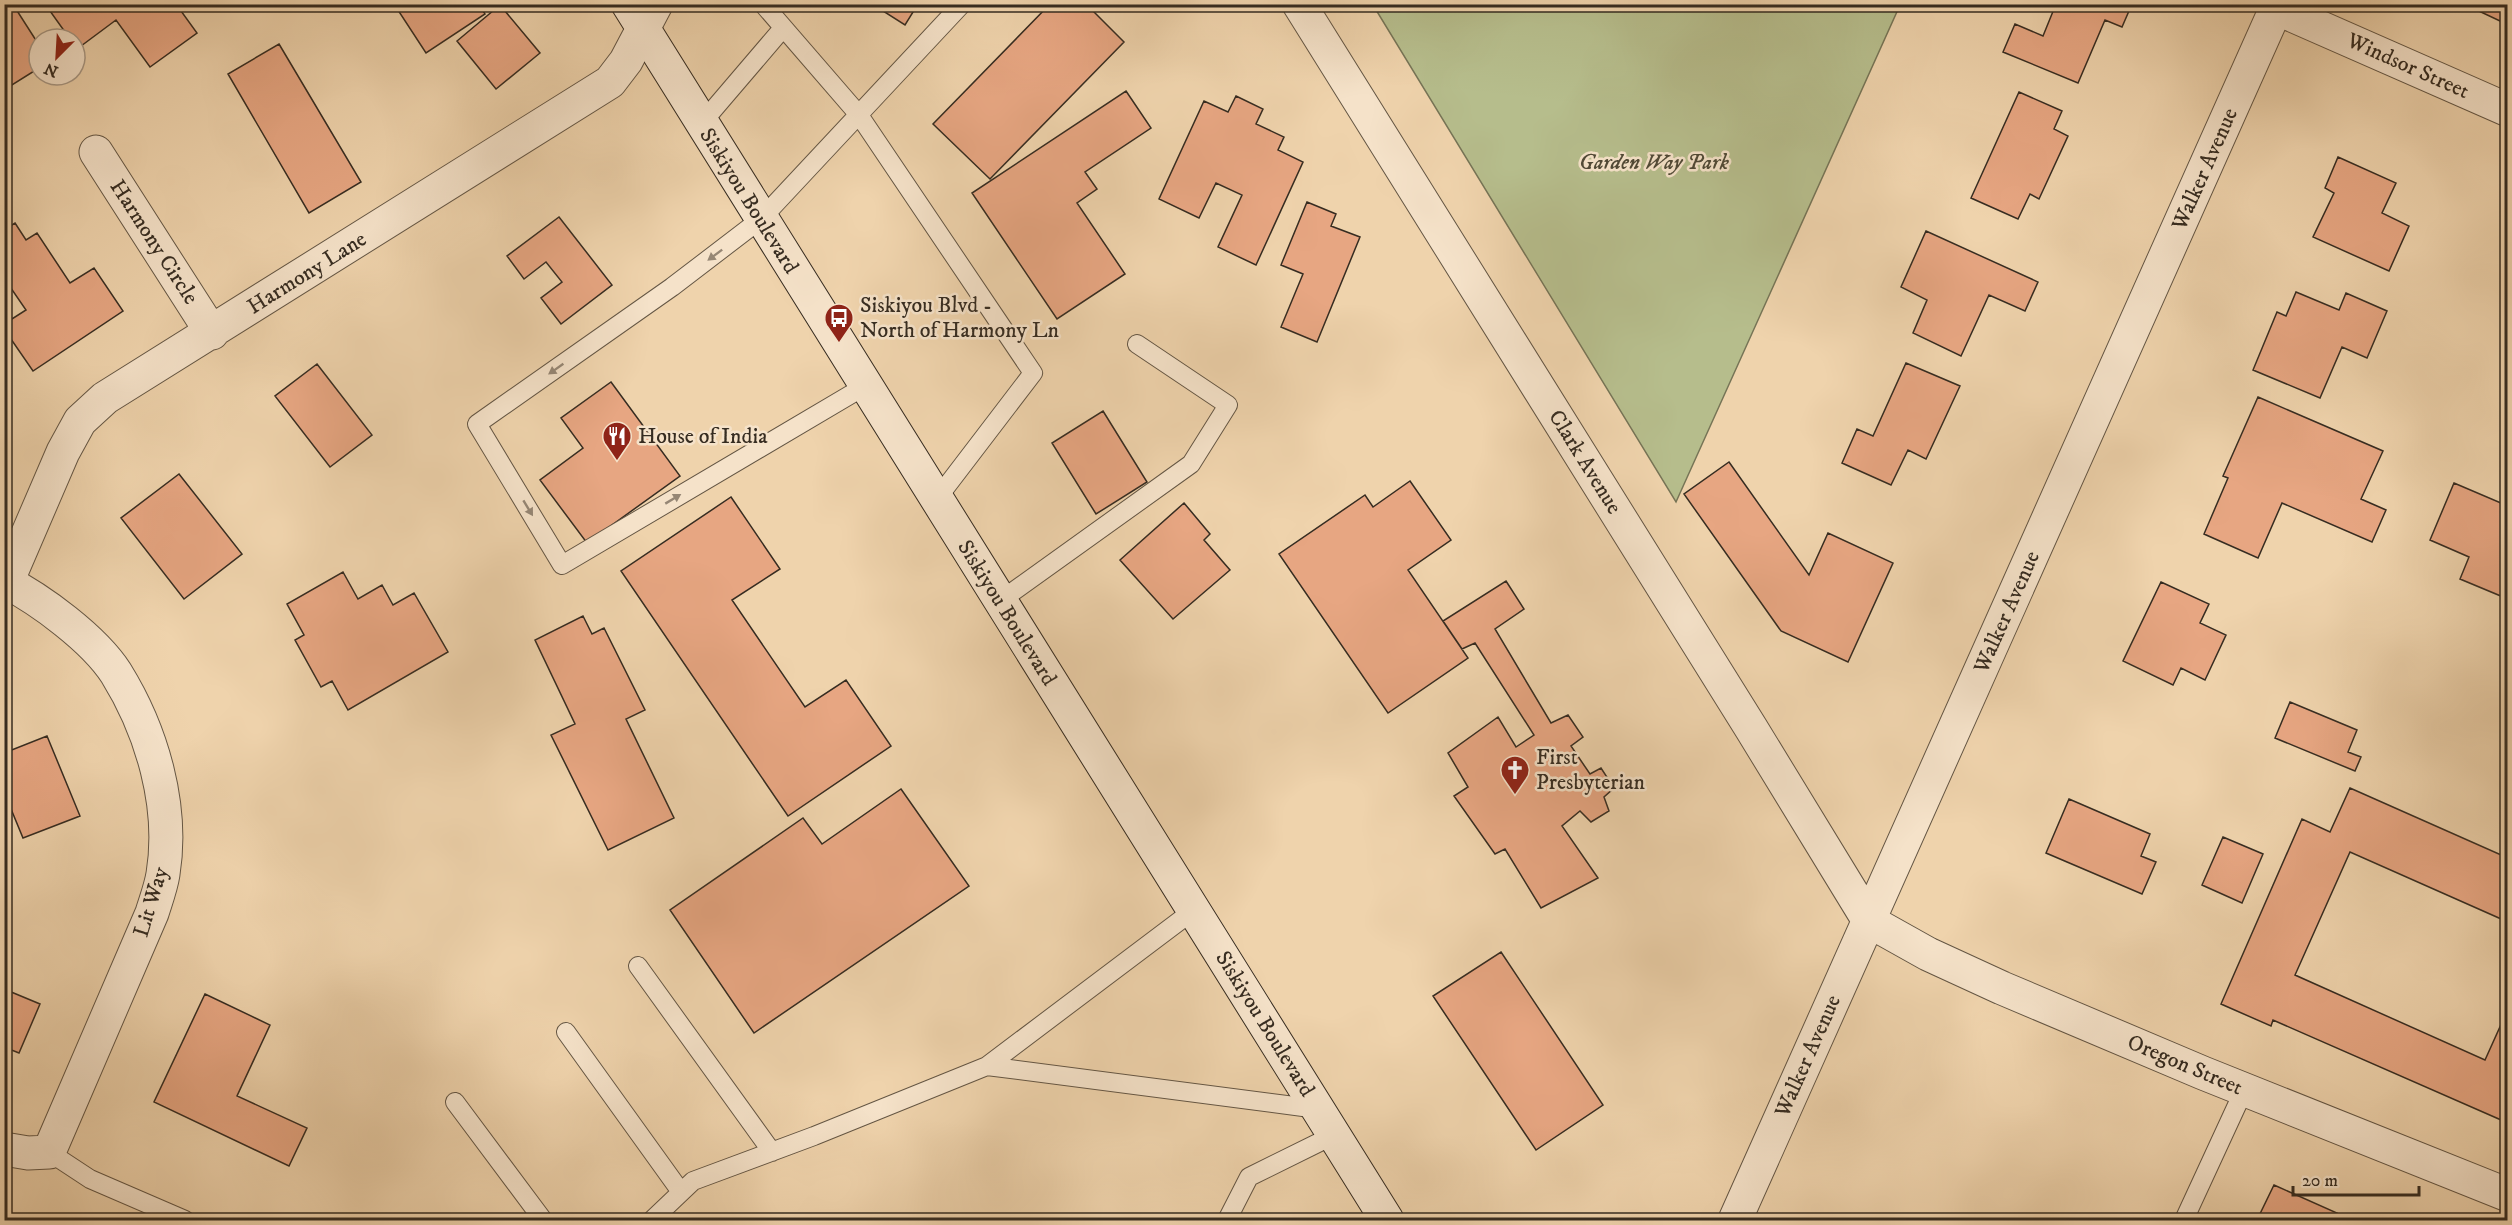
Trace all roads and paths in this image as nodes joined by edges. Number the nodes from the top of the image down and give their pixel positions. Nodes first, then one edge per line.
1 (763, 4) edge
2 (962, 4) edge
3 (1299, 4) edge
4 (2277, 6) edge
5 (642, 13) edge
6 (783, 28) junction
7 (2508, 110) edge
8 (859, 115) junction
9 (701, 124) junction
10 (96, 152) dead end
11 (761, 219) junction
12 (212, 333) junction
13 (1137, 344) dead end
14 (865, 386) junction
15 (936, 500) junction
16 (6, 581) edge
17 (1000, 601) junction
18 (1194, 910) junction
19 (1869, 921) junction
20 (638, 966) dead end
21 (566, 1032) dead end
22 (987, 1066) junction
23 (2244, 1090) junction
24 (455, 1102) dead end
25 (1326, 1122) junction
26 (4, 1149) edge
27 (49, 1152) junction
28 (772, 1152) junction
29 (681, 1192) junction
30 (2508, 1195) edge
31 (185, 1221) edge
32 (543, 1221) edge
33 (652, 1221) edge
34 (1227, 1221) edge
35 (1387, 1221) edge
36 (1735, 1221) edge
37 (2184, 1221) edge

1 - 6 lane
2 - 8 lane
3 - 19 street, Clark Avenue
4 - 7 street, Windsor Street
4 - 19 street, Walker Avenue
5 - 9 street, Siskiyou Boulevard
5 - 12 street, Harmony Lane
6 - 8 lane
6 - 9 lane
8 - 11 lane
8 - 15 lane
9 - 11 street, Siskiyou Boulevard
10 - 12 street, Harmony Circle
11 - 14 street, Siskiyou Boulevard
11 -> 14 lane
12 - 16 street, Harmony Lane
13 - 17 lane
14 - 15 street, Siskiyou Boulevard
15 - 17 street, Siskiyou Boulevard
16 - 27 street, Lit Way
17 - 18 street, Siskiyou Boulevard
18 - 22 lane
18 - 25 street, Siskiyou Boulevard
19 - 23 street, Oregon Street
19 - 36 street, Walker Avenue
20 - 28 lane
21 - 29 lane
22 - 25 lane
22 - 28 lane
23 - 30 street, Oregon Street
23 - 37 lane
24 - 32 lane
25 - 34 lane
25 - 35 street, Siskiyou Boulevard
26 - 27 street
27 - 31 lane
28 - 29 lane
29 - 33 lane

